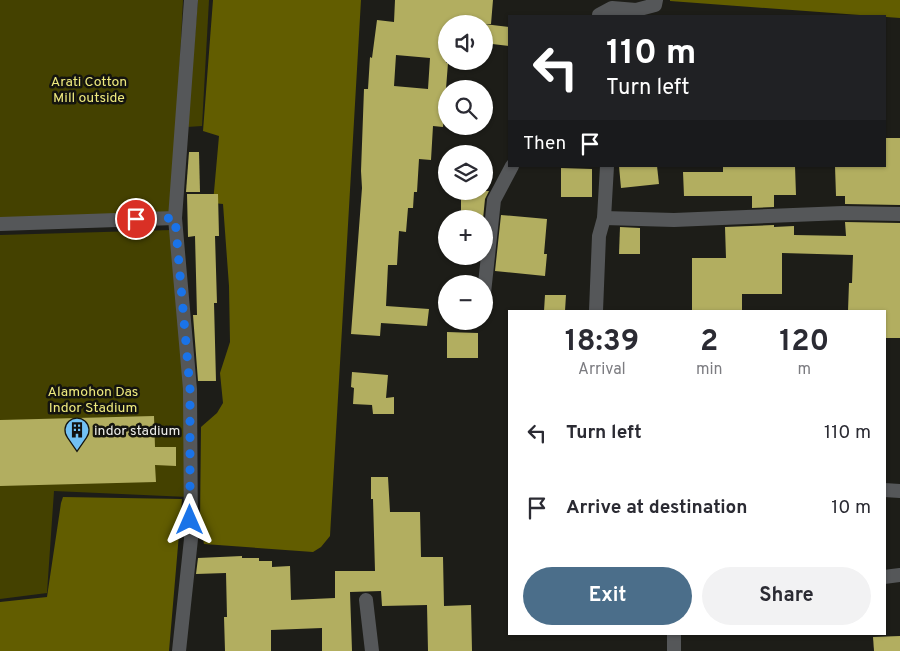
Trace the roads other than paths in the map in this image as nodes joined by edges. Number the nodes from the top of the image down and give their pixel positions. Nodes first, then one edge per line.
1 (191, 0) edge
2 (656, 0) edge
3 (599, 15) edge
4 (511, 167) edge
5 (607, 167) edge
6 (900, 214) edge
7 (175, 218) junction
8 (604, 218) junction
9 (0, 224) edge
10 (486, 275) edge
11 (596, 310) edge
12 (886, 490) edge
13 (900, 491) edge
14 (900, 575) edge
15 (886, 577) edge
16 (366, 600) dead end
17 (674, 635) edge
18 (179, 651) edge
19 (372, 651) edge
20 (674, 651) edge

1 - 7 street
2 - 3 street
4 - 10 street
5 - 8 street
6 - 8 street
7 - 9 street
7 - 18 street
8 - 11 street
12 - 13 street
14 - 15 street
16 - 19 street
17 - 20 street

